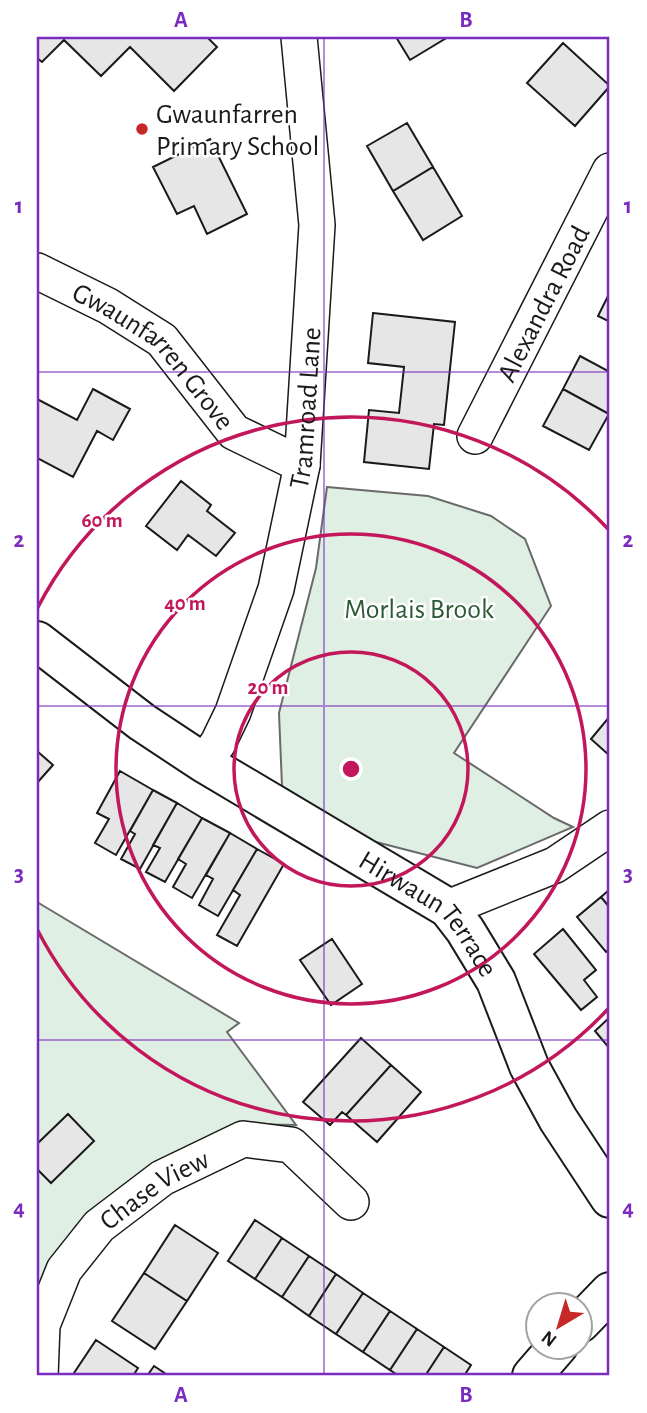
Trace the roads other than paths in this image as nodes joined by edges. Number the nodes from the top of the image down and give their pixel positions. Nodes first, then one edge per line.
1 (299, 37) edge
2 (610, 171) edge
3 (37, 271) edge
4 (475, 436) dead end
5 (302, 465) junction
6 (37, 641) edge
7 (204, 763) junction
8 (610, 828) edge
9 (448, 908) junction
10 (610, 1198) edge
11 (351, 1202) dead end
12 (610, 1292) edge
13 (594, 1309) edge
14 (546, 1360) edge
15 (40, 1376) edge
16 (532, 1376) edge

1 - 5 street, Tramroad Lane
2 - 4 street, Alexandra Road
3 - 5 street, Gwaunfarren Grove
5 - 7 street, Tramroad Lane
6 - 7 street, Hirwaun Terrace
7 - 9 street, Hirwaun Terrace
8 - 9 street
9 - 10 street, Hirwaun Terrace
11 - 15 street, Chase View
12 - 13 street
14 - 16 street

